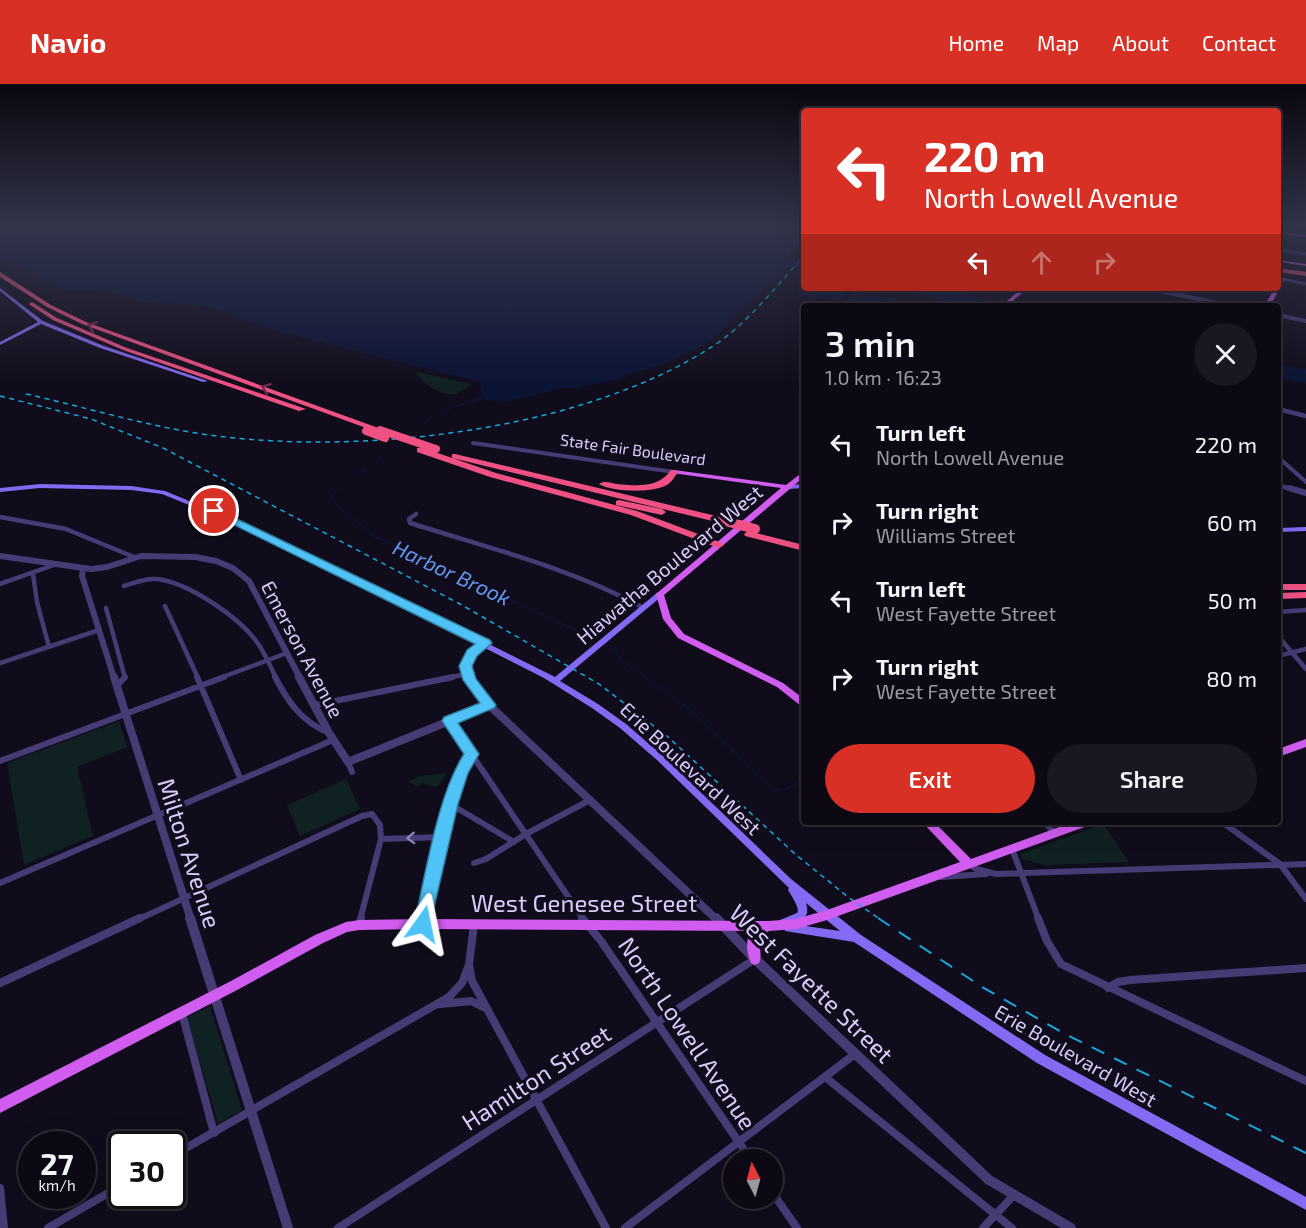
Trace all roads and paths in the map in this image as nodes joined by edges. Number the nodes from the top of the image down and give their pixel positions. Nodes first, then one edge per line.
1 (8, 279) edge
2 (1286, 279) edge
3 (0, 281) edge
4 (1306, 284) edge
5 (0, 289) edge
6 (1021, 291) edge
7 (1160, 291) edge
8 (1007, 303) edge
9 (1218, 303) edge
10 (1281, 316) edge
11 (1306, 321) edge
12 (41, 322) junction
13 (0, 344) edge
14 (205, 381) joint
15 (272, 399) junction
16 (1281, 410) edge
17 (1306, 416) edge
18 (473, 443) dead end
19 (1281, 460) edge
20 (497, 467) junction
21 (674, 472) junction
22 (801, 476) edge
23 (516, 482) junction
24 (1306, 482) edge
25 (801, 486) edge
26 (1281, 486) edge
27 (788, 487) junction
28 (0, 490) edge
29 (1304, 493) edge
30 (416, 514) dead end
31 (0, 518) edge
32 (726, 524) junction
33 (1306, 529) edge
34 (1281, 530) edge
35 (752, 531) junction
36 (801, 540) edge
37 (719, 545) junction
38 (801, 547) edge
39 (504, 552) joint
40 (0, 556) edge
41 (134, 557) junction
42 (54, 565) junction
43 (83, 569) junction
44 (33, 574) junction
45 (0, 584) edge
46 (124, 586) dead end
47 (1281, 587) edge
48 (1306, 587) edge
49 (660, 594) junction
50 (1306, 595) edge
51 (1281, 596) edge
52 (165, 606) dead end
53 (106, 608) dead end
54 (644, 608) junction
55 (1306, 610) edge
56 (1281, 612) edge
57 (99, 630) junction
58 (1281, 640) edge
59 (486, 643) junction
60 (49, 647) junction
61 (1306, 649) edge
62 (1291, 652) junction
63 (287, 653) junction
64 (1281, 655) edge
65 (267, 661) junction
66 (0, 663) edge
67 (1306, 669) edge
68 (467, 674) junction
69 (555, 681) junction
70 (117, 686) junction
71 (202, 687) junction
72 (801, 702) edge
73 (315, 705) junction
74 (489, 705) junction
75 (126, 714) junction
76 (449, 721) junction
77 (329, 733) junction
78 (333, 740) junction
79 (1306, 743) edge
80 (1281, 752) edge
81 (472, 754) junction
82 (0, 761) edge
83 (348, 762) junction
84 (352, 772) dead end
85 (241, 780) junction
86 (590, 800) junction
87 (450, 804) junction
88 (158, 817) junction
89 (930, 825) edge
90 (1047, 825) edge
91 (1077, 825) edge
92 (1226, 825) edge
93 (1054, 833) junction
94 (526, 834) junction
95 (441, 837) junction
96 (381, 840) junction
97 (514, 842) junction
98 (1012, 849) junction
99 (474, 862) dead end
100 (969, 864) junction
101 (1280, 864) junction
102 (1306, 864) edge
103 (1021, 873) junction
104 (996, 874) junction
105 (933, 877) junction
106 (788, 882) junction
107 (0, 883) edge
108 (184, 898) junction
109 (1306, 899) edge
110 (827, 915) junction
111 (586, 923) junction
112 (423, 924) junction
113 (474, 924) junction
114 (359, 925) junction
115 (722, 925) junction
116 (772, 926) junction
117 (857, 938) junction
118 (755, 959) junction
119 (469, 965) junction
120 (1306, 968) edge
121 (0, 983) edge
122 (1108, 988) junction
123 (214, 996) junction
124 (436, 1005) junction
125 (488, 1010) junction
126 (182, 1013) junction
127 (657, 1022) junction
128 (855, 1054) junction
129 (825, 1077) junction
130 (1306, 1081) edge
131 (536, 1099) junction
132 (0, 1106) edge
133 (251, 1112) junction
134 (214, 1133) junction
135 (739, 1143) junction
136 (186, 1148) edge
137 (743, 1149) edge
138 (0, 1188) edge
139 (108, 1193) edge
140 (1014, 1195) junction
141 (1306, 1204) edge
142 (783, 1208) edge
143 (996, 1215) junction
144 (4, 1228) edge
145 (48, 1228) edge
146 (288, 1228) edge
147 (338, 1228) edge
148 (606, 1228) edge
149 (625, 1228) edge
150 (797, 1228) edge
151 (982, 1228) edge
152 (1012, 1228) edge
153 (1071, 1228) edge

20 -> 1 highway, bridge
2 - 4 street
3 - 15 highway
5 - 12 main road
6 - 8 main road
7 - 9 street
10 - 11 street
12 - 13 main road
12 - 14 main road
14 - 15 highway
15 - 23 highway, bridge
16 - 17 street
18 - 21 street, State Fair Boulevard
19 - 24 street
20 - 21 highway
20 - 32 highway
21 - 27 main road, State Fair Boulevard
22 - 27 main road, Hiawatha Boulevard West
23 - 32 highway
23 - 37 highway
25 - 27 main road
26 - 29 street
27 - 37 main road, Hiawatha Boulevard West
28 - 59 main road, Erie Boulevard West
30 - 39 street
31 - 41 street, Emerson Avenue
32 - 35 highway
33 - 34 main road
35 - 36 highway
35 - 38 highway
37 - 49 main road, Hiawatha Boulevard West
39 - 54 street
40 - 42 street
41 - 43 street
41 - 63 street, Emerson Avenue
42 - 43 street
42 - 44 street
43 - 57 street, Milton Avenue
44 - 45 street
44 - 60 street
46 - 65 street
47 - 48 highway
49 - 54 main road, Hiawatha Boulevard West
49 - 72 main road
50 - 51 highway
52 - 71 street
53 - 70 street
54 - 69 main road, Hiawatha Boulevard West
55 - 56 street
57 - 60 street
57 - 70 street, Milton Avenue
58 - 62 street
59 - 68 street
59 - 69 main road, Erie Boulevard West
60 - 66 street
61 - 62 street
62 - 64 street
62 - 67 street
63 - 65 street
63 - 73 street, Emerson Avenue
65 - 71 street
65 - 77 street
68 - 73 street
68 - 74 street, West Fayette Street
69 - 106 main road, Erie Boulevard West
70 - 75 street, Milton Avenue
71 - 75 street
71 - 85 street
73 - 77 street, Emerson Avenue
74 - 76 street
74 - 86 street, West Fayette Street
75 - 82 street
75 - 88 street, Milton Avenue
76 - 81 street, North Lowell Avenue
76 - 83 street
77 - 78 street, Emerson Avenue
78 - 83 street, Emerson Avenue
78 - 85 street
79 - 80 main road
81 - 87 street
81 - 94 street, North Lowell Avenue
83 - 84 street, Emerson Avenue
85 - 88 street
86 - 94 street
86 - 115 street, West Fayette Street
87 - 95 street
87 - 97 street
88 - 107 street
88 - 108 street, Milton Avenue
89 - 100 main road
90 - 93 street
91 - 93 main road, West Genesee Street
92 - 101 street
93 - 98 main road, West Genesee Street
94 - 97 street
94 - 111 street, North Lowell Avenue
95 -> 96 street
95 - 112 street
96 - 108 street
96 - 114 street
97 - 99 street
98 - 100 main road, West Genesee Street
98 - 103 street
100 - 104 street
100 - 105 main road, West Genesee Street
101 - 102 street
101 - 103 street
101 - 109 street
103 - 104 street
103 - 122 street
104 - 105 street
105 - 110 main road, West Genesee Street
106 - 110 main road, Erie Boulevard West
106 - 116 main road
108 - 121 street
108 - 123 street, Milton Avenue
110 - 116 main road, West Genesee Street
110 - 117 main road, Erie Boulevard West
111 - 113 main road, West Genesee Street
111 - 115 main road, West Genesee Street
111 - 127 street, North Lowell Avenue
112 - 113 main road, West Genesee Street
112 - 114 main road, West Genesee Street
113 - 119 street
114 - 123 main road, West Genesee Street
115 - 116 main road, West Genesee Street
115 - 118 street, West Fayette Street
116 - 117 main road
116 - 118 main road
117 - 141 main road, Erie Boulevard West
118 - 127 street, Hamilton Street
118 - 128 street, West Fayette Street
119 - 124 street
119 - 125 street
120 - 122 street
122 - 130 street
123 - 126 main road, West Genesee Street
123 - 133 street, Milton Avenue
124 - 125 street
124 - 133 street
125 - 131 street
126 - 132 main road, West Genesee Street
126 - 134 street
127 - 131 street, Hamilton Street
127 - 135 street, North Lowell Avenue
128 - 129 street
128 - 140 street, West Fayette Street
129 - 135 street
129 - 143 street
131 - 147 street, Hamilton Street
131 - 148 street
133 - 134 street
133 - 146 street, Milton Avenue
134 - 136 street
135 - 137 street, North Lowell Avenue
135 - 149 street
138 - 144 street
139 - 145 street
140 - 143 street
140 - 153 street, West Fayette Street
142 - 150 street
143 - 151 street
143 - 152 street

